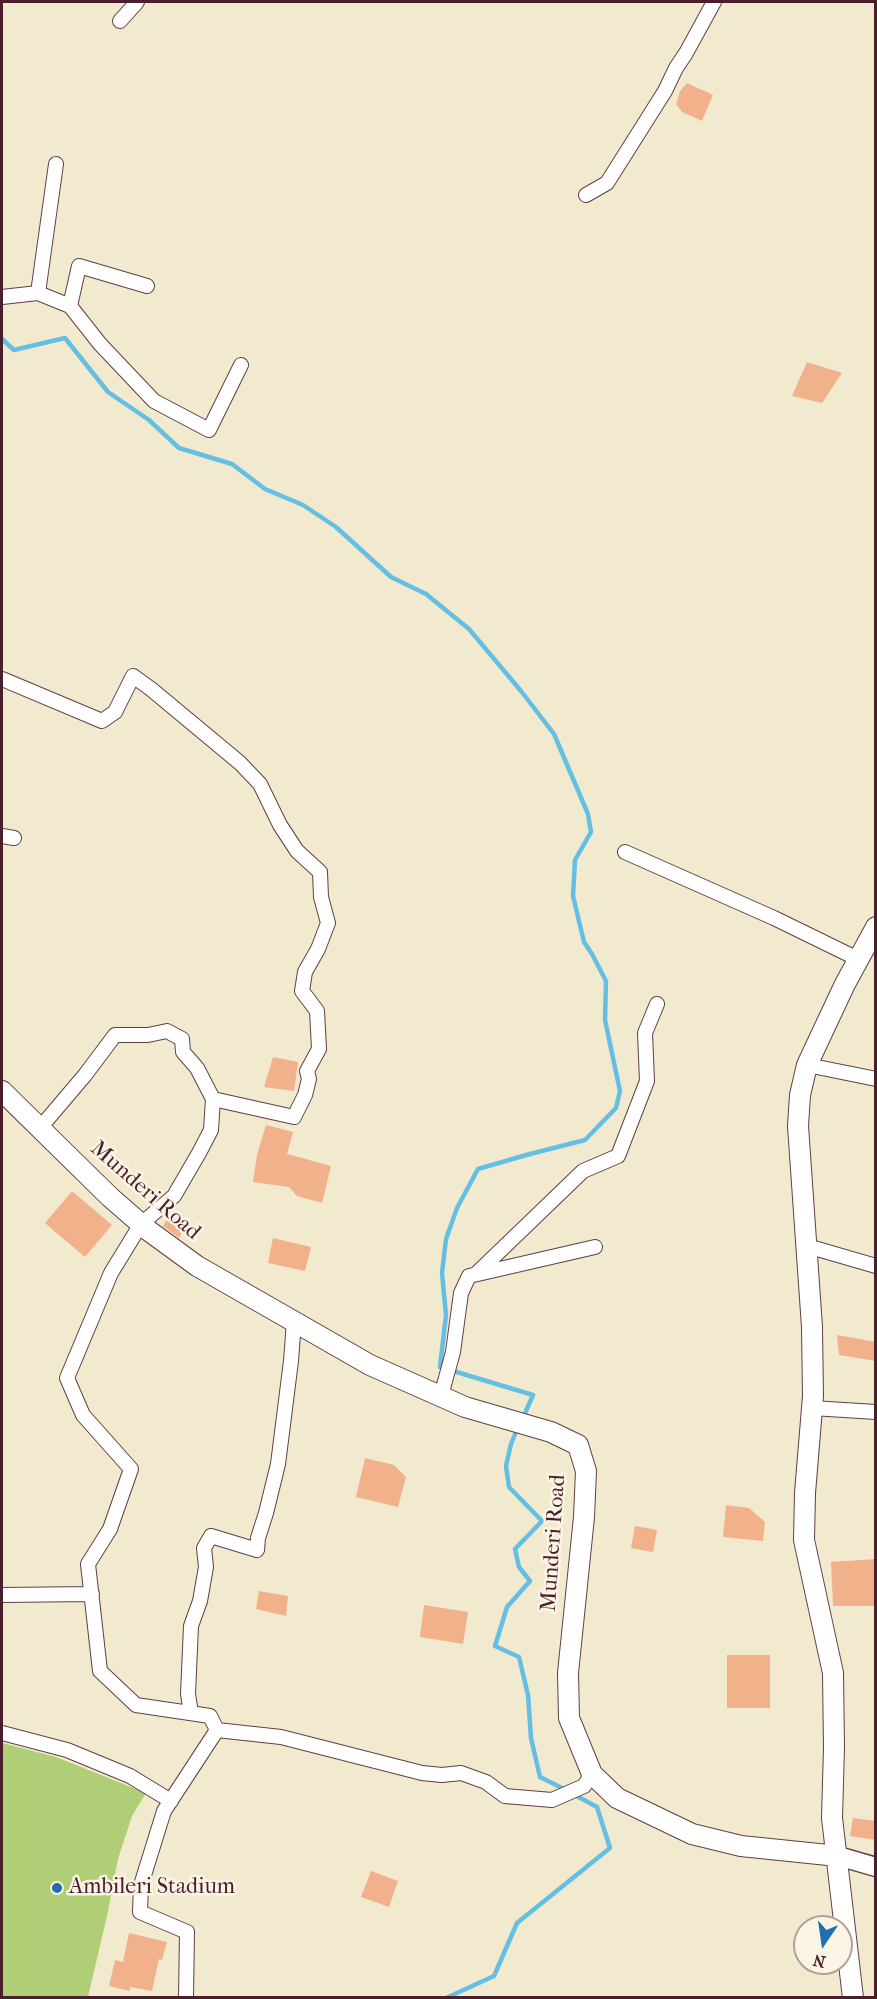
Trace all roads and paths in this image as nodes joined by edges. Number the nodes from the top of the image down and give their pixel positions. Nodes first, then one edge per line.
1 (137, 2) edge
2 (714, 2) edge
3 (120, 21) dead end
4 (56, 164) dead end
5 (586, 195) dead end
6 (147, 286) dead end
7 (38, 293) junction
8 (2, 297) edge
9 (70, 306) junction
10 (241, 365) dead end
11 (2, 678) edge
12 (625, 852) dead end
13 (876, 927) edge
14 (858, 959) junction
15 (657, 1004) dead end
16 (807, 1065) junction
17 (876, 1079) edge
18 (2, 1091) edge
19 (213, 1099) junction
20 (40, 1128) junction
21 (141, 1224) junction
22 (807, 1246) junction
23 (596, 1247) dead end
24 (876, 1266) edge
25 (476, 1274) junction
26 (294, 1322) junction
27 (443, 1387) junction
28 (812, 1408) junction
29 (876, 1412) edge
30 (92, 1594) junction
31 (2, 1595) edge
32 (191, 1713) junction
33 (217, 1730) junction
34 (2, 1733) edge
35 (592, 1774) junction
36 (171, 1801) junction
37 (838, 1856) junction
38 (876, 1867) edge
39 (186, 1998) edge
40 (853, 1998) edge

1 - 3 street
2 - 5 street
4 - 7 street
6 - 9 street
7 - 8 street
7 - 9 street
9 - 10 street
11 - 19 street
12 - 14 street
13 - 14 main road
14 - 16 main road
15 - 25 street
16 - 17 street
16 - 22 main road
18 - 20 main road, Munderi Road
19 - 20 street
19 - 21 street
20 - 21 main road, Munderi Road
21 - 26 main road, Munderi Road
21 - 30 street
22 - 24 street
22 - 28 main road
23 - 25 street
25 - 27 street
26 - 27 main road, Munderi Road
26 - 32 street
27 - 35 main road, Munderi Road
28 - 29 street
28 - 37 main road
30 - 31 street
30 - 32 street
32 - 33 street
33 - 35 street
33 - 36 street
34 - 36 street
35 - 37 main road, Munderi Road
36 - 39 street
37 - 38 street
37 - 40 main road

